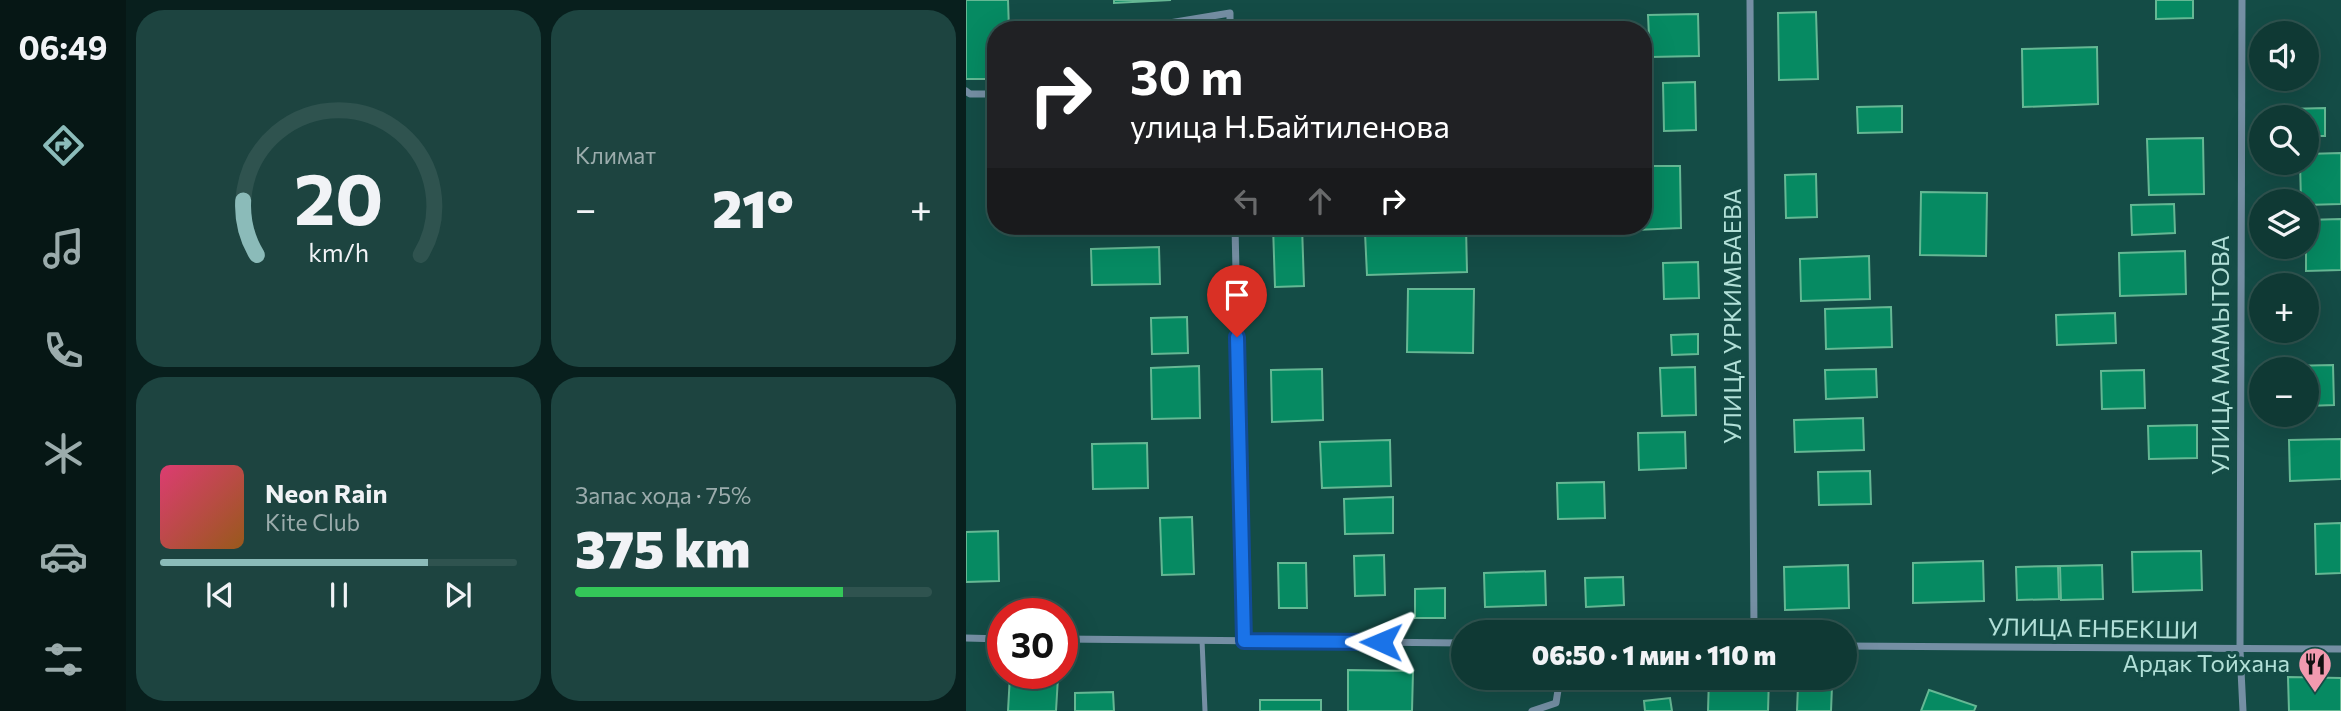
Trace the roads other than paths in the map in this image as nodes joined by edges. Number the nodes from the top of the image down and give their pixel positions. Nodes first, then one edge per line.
1 (1750, 0) edge
2 (2242, 0) edge
3 (1182, 21) edge
4 (1230, 21) edge
5 (966, 91) edge
6 (987, 93) edge
7 (1235, 235) edge
8 (1754, 620) edge
9 (966, 638) edge
10 (987, 639) edge
11 (1078, 639) edge
12 (1202, 640) junction
13 (1244, 641) junction
14 (1451, 643) edge
15 (1857, 646) edge
16 (2341, 649) edge
17 (2240, 650) junction
18 (1558, 690) edge
19 (1205, 711) edge
20 (1532, 711) edge
21 (2243, 711) edge

1 - 8 street, УЛИЦА УРКИМБАЕВА
2 - 17 street, УЛИЦА МАМЫТОВА
3 - 4 street
5 - 6 street
7 - 13 street
9 - 10 street
11 - 12 street
12 - 13 street
12 - 19 lane
13 - 14 street
15 - 17 street, УЛИЦА ЕНБЕКШИ
16 - 17 street, УЛИЦА ЕНБЕКШИ
17 - 21 street, УЛИЦА МАМЫТОВА
18 - 20 street

